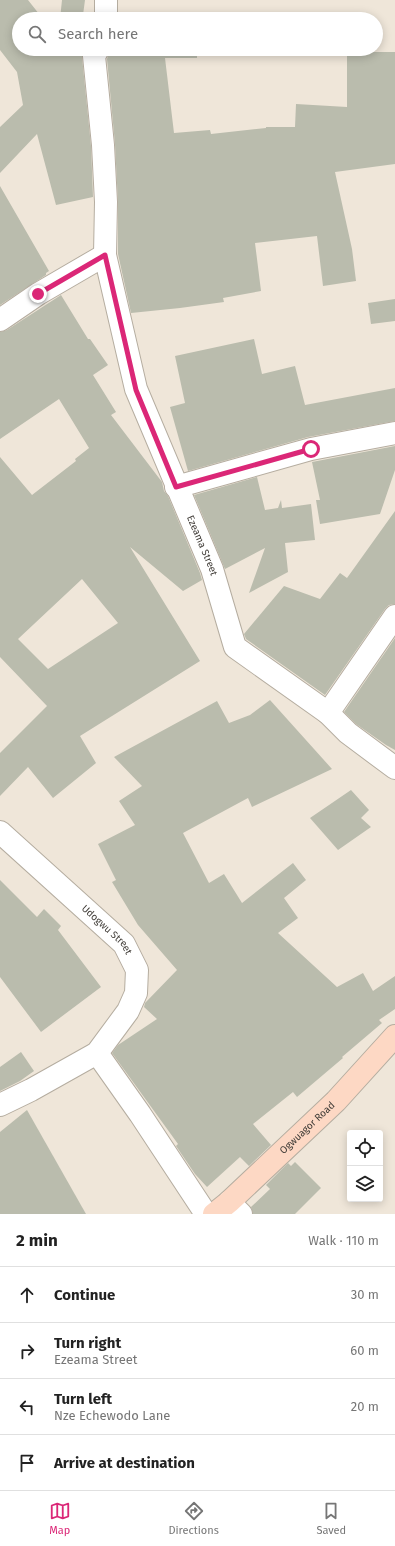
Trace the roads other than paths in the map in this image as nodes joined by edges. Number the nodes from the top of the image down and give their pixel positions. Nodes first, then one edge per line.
1 (106, 0) edge
2 (106, 12) edge
3 (94, 56) edge
4 (105, 255) junction
5 (0, 320) edge
6 (395, 433) edge
7 (176, 487) junction
8 (395, 616) edge
9 (328, 713) junction
10 (395, 768) edge
11 (0, 832) edge
12 (393, 1043) edge
13 (97, 1053) junction
14 (0, 1105) edge
15 (228, 1210) edge
16 (206, 1214) edge

1 - 2 street
3 - 4 street, Ezeama Street
4 - 5 street
4 - 7 street, Ezeama Street
6 - 7 street
7 - 9 street, Ezeama Street
8 - 9 street
9 - 10 street, Ezeama Street
11 - 13 street, Udogwu Street
12 - 15 street, Ogwuagor Road
13 - 14 street
13 - 16 street

